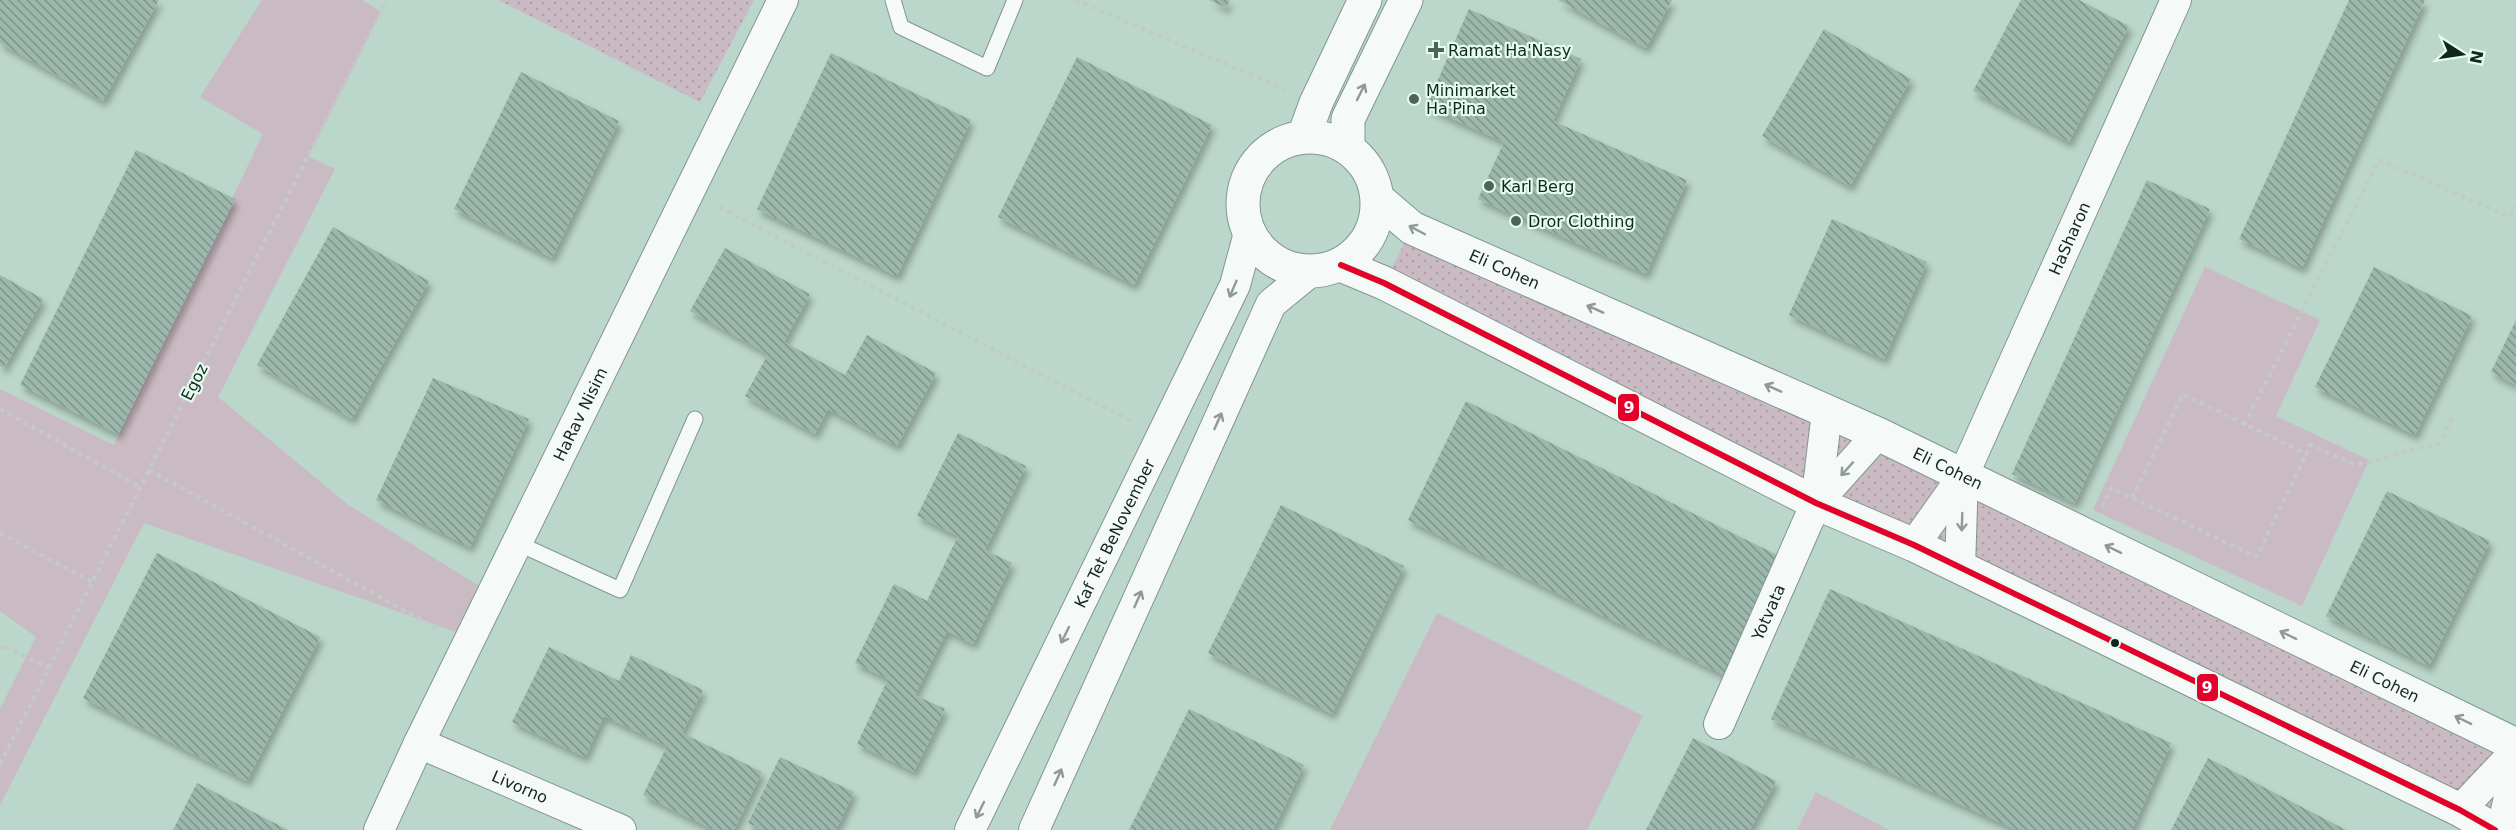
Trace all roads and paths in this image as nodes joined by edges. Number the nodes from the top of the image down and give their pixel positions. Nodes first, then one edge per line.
1 (387, 0) edge
2 (783, 0) edge
3 (893, 0) edge
4 (1015, 0) edge
5 (1076, 0) edge
6 (1365, 0) edge
7 (1406, 0) edge
8 (2176, 0) edge
9 (1316, 103) junction
10 (1304, 136) junction
11 (1348, 147) junction
12 (689, 191) junction
13 (1378, 199) junction
14 (2516, 206) edge
15 (1249, 233) junction
16 (1326, 269) junction
17 (0, 409) edge
18 (1827, 412) junction
19 (2452, 418) dead end
20 (695, 419) dead end
21 (2244, 425) junction
22 (1878, 434) junction
23 (1161, 437) junction
24 (2306, 453) junction
25 (149, 470) junction
26 (1963, 476) junction
27 (140, 487) junction
28 (2110, 488) dead end
29 (2132, 498) junction
30 (1816, 503) junction
31 (0, 533) edge
32 (517, 543) junction
33 (1914, 545) junction
34 (1960, 568) junction
35 (92, 582) junction
36 (467, 645) junction
37 (0, 650) edge
38 (49, 668) junction
39 (1719, 724) dead end
40 (419, 743) junction
41 (2516, 745) edge
42 (2516, 751) edge
43 (2516, 763) edge
44 (0, 764) edge
45 (2460, 810) junction
46 (379, 830) edge
47 (621, 830) edge
48 (970, 830) edge
49 (1034, 830) edge
50 (2495, 830) edge
51 (2502, 830) edge

1 - 25 path, Egoz
2 - 12 street, HaRav Nisim
3 - 4 lane
5 - 9 path
6 - 9 street
11 -> 7 street
8 - 26 street, HaSharon
9 - 10 street
10 - 11 street
10 - 15 street
11 - 13 street
12 - 23 path
12 - 32 street, HaRav Nisim
13 - 16 street
18 -> 13 street, Eli Cohen
14 - 21 path
15 - 16 street
15 -> 23 street, Kaf Tet BeNovember
16 - 30 street
49 -> 16 street
17 - 27 path
18 - 22 street, Eli Cohen
18 - 30 street, Yotvata
19 - 24 path
20 - 32 lane
21 - 24 path
21 - 29 path
22 - 26 street, Eli Cohen
22 -> 30 street, Yotvata
23 -> 48 street, Kaf Tet BeNovember
24 - 29 path
25 - 27 path, Egoz
25 - 36 path
26 - 33 street, HaSharon
26 -> 34 street, HaSharon
41 -> 26 street, Eli Cohen
27 - 35 path, Egoz
28 - 29 path
30 - 33 street
30 - 39 street, Yotvata
31 - 35 path
32 - 36 street, HaRav Nisim
33 - 34 street
34 - 45 street
35 - 38 path, Egoz
36 - 40 street, HaRav Nisim
37 - 38 path
38 - 44 path, Egoz
40 - 46 street, HaRav Nisim
40 - 47 street, Livorno
42 - 45 street
43 - 51 street
45 - 50 street

